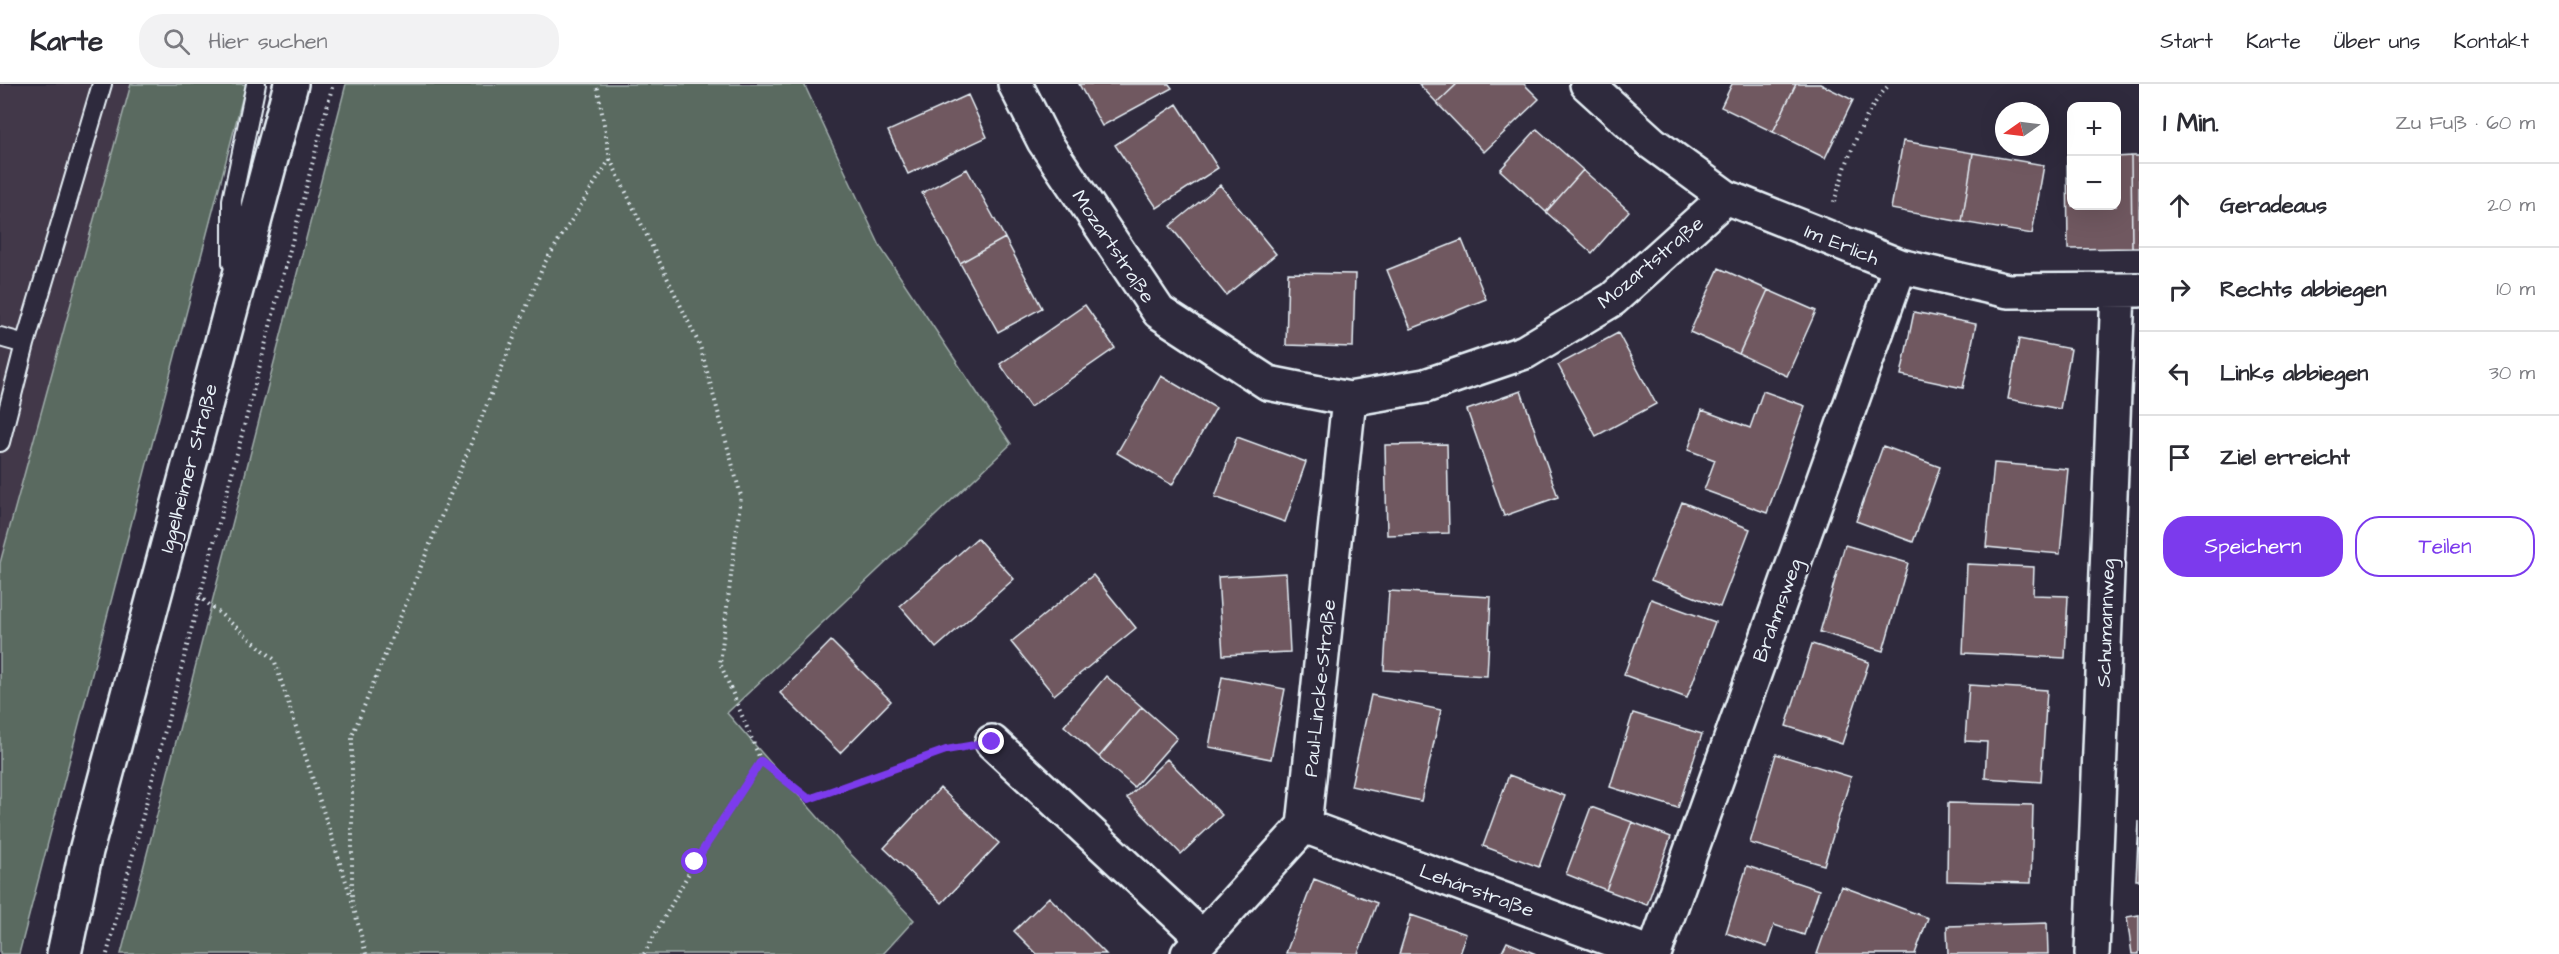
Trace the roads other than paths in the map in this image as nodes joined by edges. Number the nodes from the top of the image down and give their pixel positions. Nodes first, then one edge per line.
1 (102, 84) edge
2 (256, 84) edge
3 (291, 84) edge
4 (1015, 84) edge
5 (1587, 84) edge
6 (1726, 197) junction
7 (1900, 266) junction
8 (2128, 290) edge
9 (232, 304) junction
10 (0, 337) edge
11 (25, 344) junction
12 (1349, 399) junction
13 (0, 442) edge
14 (992, 742) road end
15 (1304, 825) junction
16 (86, 851) junction
17 (1195, 946) edge
18 (52, 954) edge
19 (64, 954) edge
20 (1652, 954) edge
21 (2092, 954) edge

1 - 11 lane
2 - 9 lane
3 - 9 street, Iggelheimer Straße
4 - 12 street, Mozartstraße
5 - 6 street, Im Erlich
6 - 7 street, Im Erlich
6 - 12 street, Mozartstraße
7 - 8 street, Im Erlich
7 - 20 street, Brahmsweg
8 - 21 street, Schumannweg
9 - 16 street, Iggelheimer Straße
10 - 11 lane
11 - 13 lane
12 - 15 street, Paul-Lincke-Straße
14 - 17 street
15 - 17 street
15 - 20 street, Lehárstraße
16 - 18 street, Iggelheimer Straße
16 - 19 street, Iggelheimer Straße

